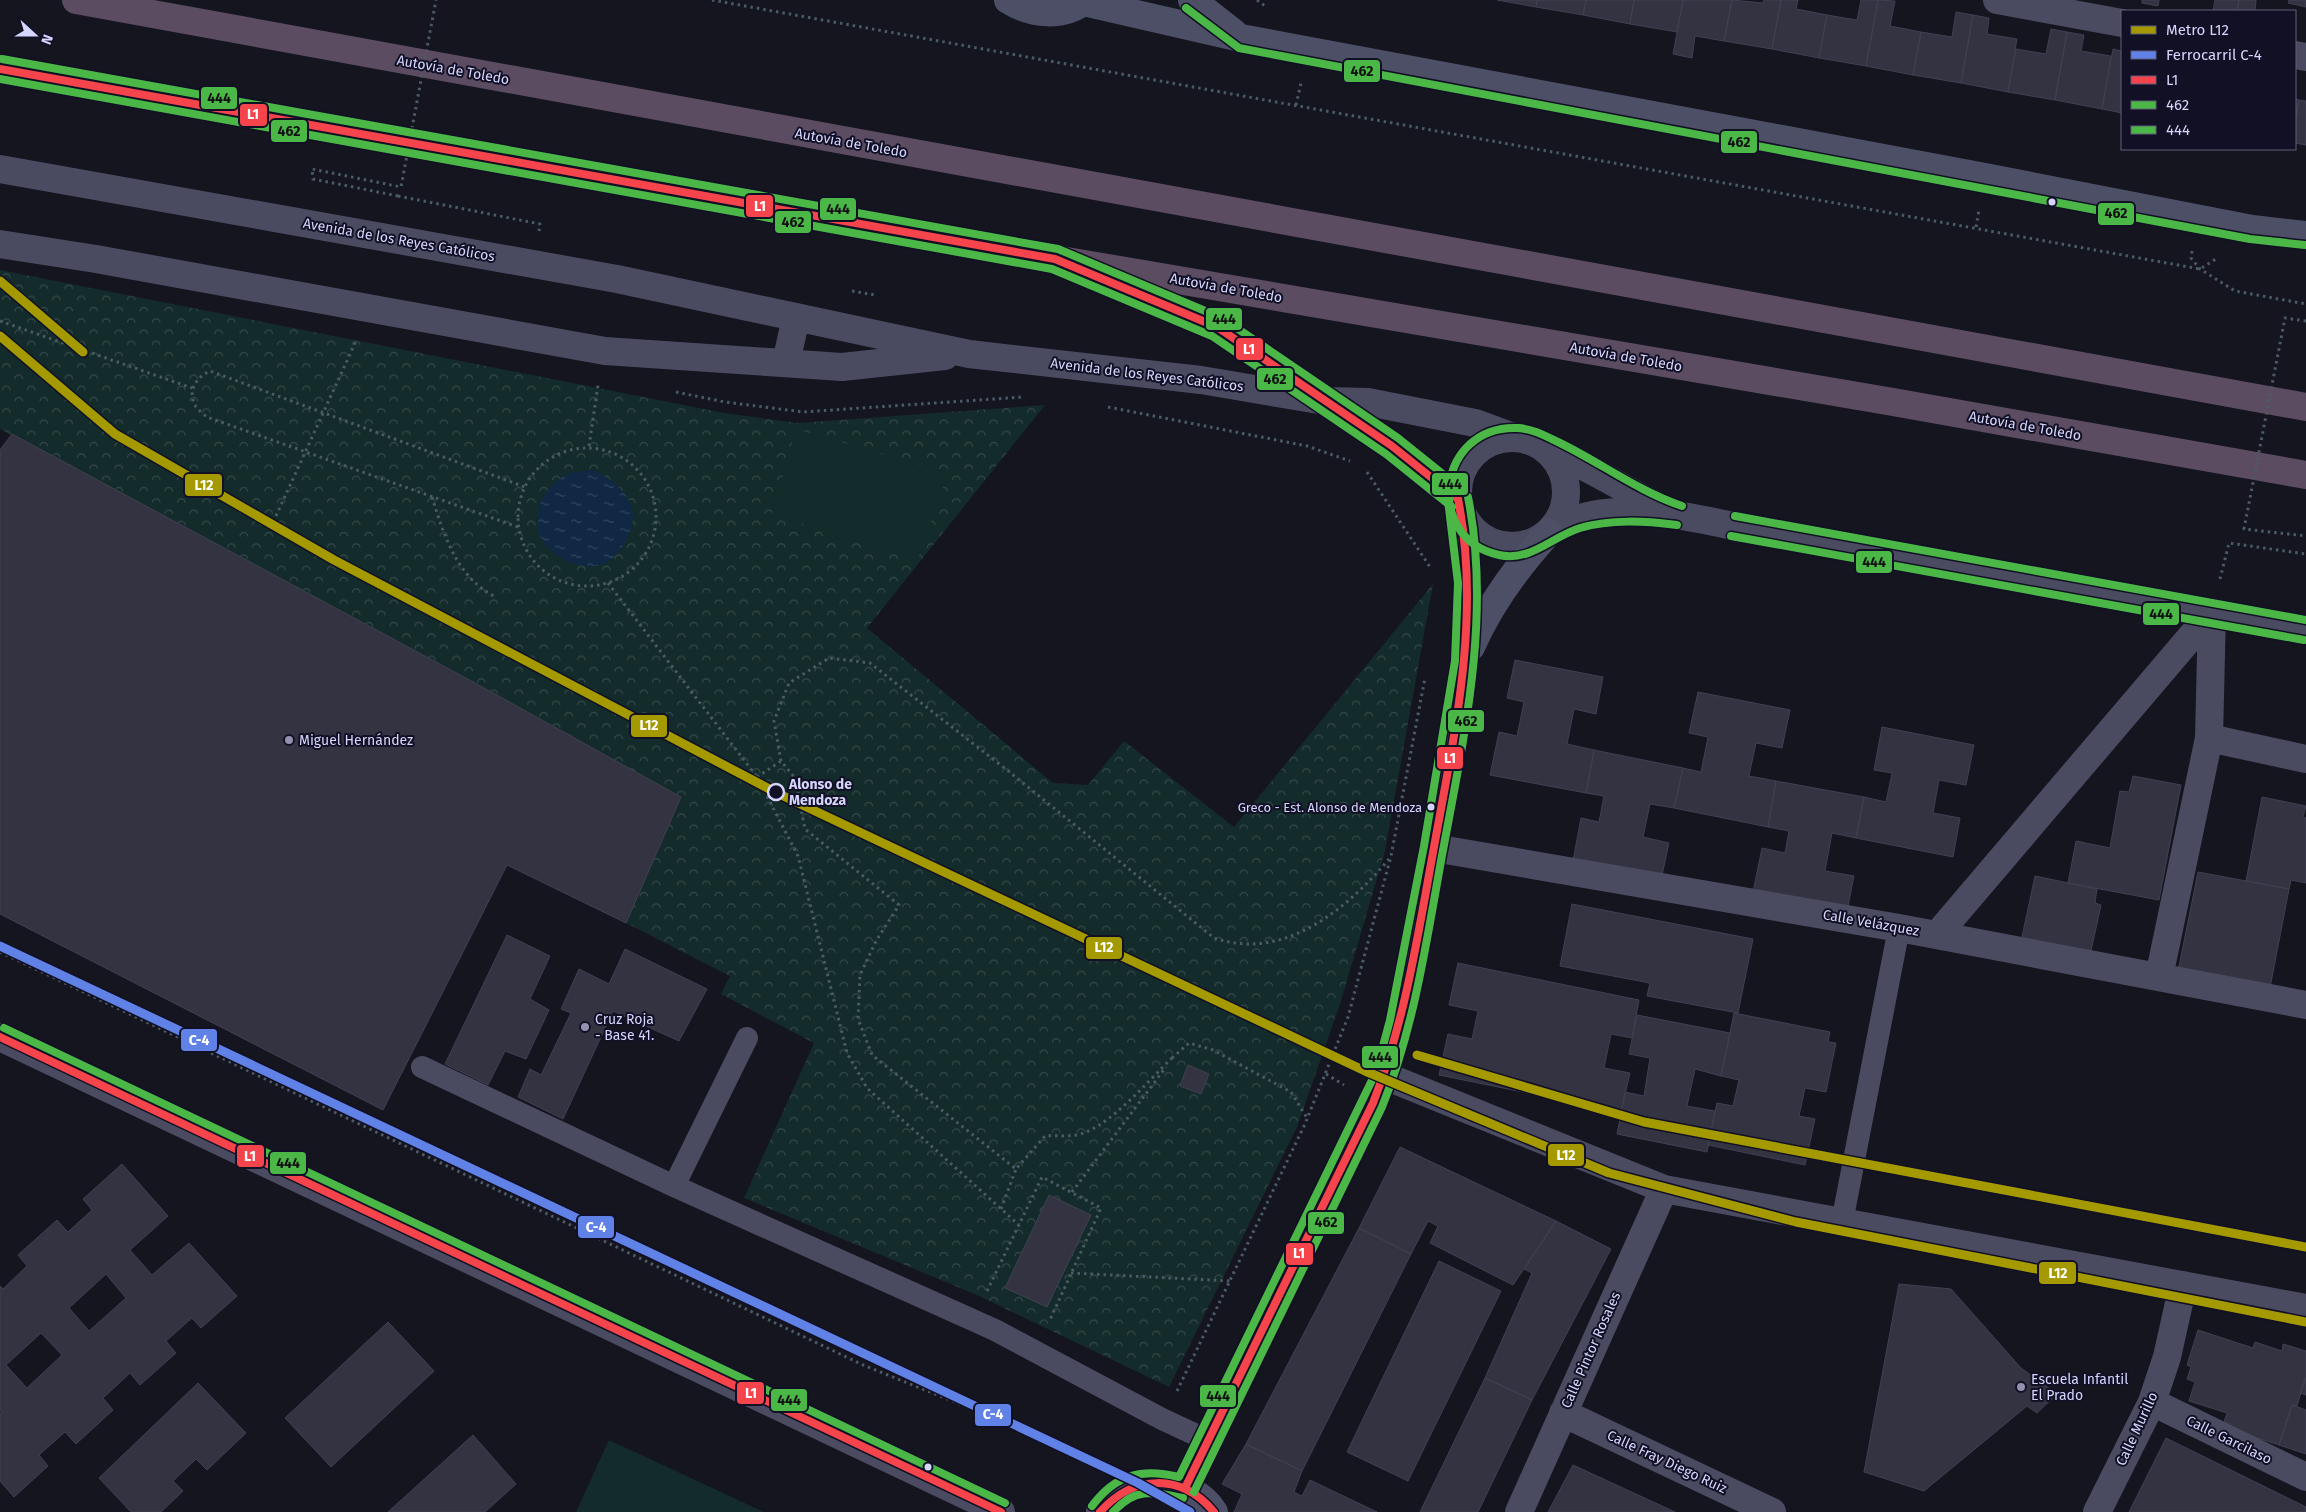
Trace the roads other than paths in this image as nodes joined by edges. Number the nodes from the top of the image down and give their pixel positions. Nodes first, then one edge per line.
1 (76, 0) edge
2 (1008, 0) edge
3 (1192, 0) edge
4 (1997, 0) edge
5 (1085, 1) edge
6 (2121, 23) edge
7 (1241, 38) junction
8 (0, 69) edge
9 (0, 169) edge
10 (2306, 235) edge
11 (0, 244) edge
12 (1056, 259) junction
13 (796, 317) junction
14 (969, 354) junction
15 (786, 363) junction
16 (1325, 401) junction
17 (2306, 407) edge
18 (1527, 441) junction
19 (2306, 476) edge
20 (1460, 504) junction
21 (1671, 513) junction
22 (1550, 530) junction
23 (2212, 612) junction
24 (2306, 630) edge
25 (1465, 662) junction
26 (2209, 738) junction
27 (2306, 759) edge
28 (1434, 848) junction
29 (1899, 928) junction
30 (1937, 935) junction
31 (2159, 977) junction
32 (2306, 1005) edge
33 (0, 1037) edge
34 (747, 1038) dead end
35 (422, 1067) dead end
36 (1385, 1076) junction
37 (674, 1186) junction
38 (1664, 1189) junction
39 (1842, 1222) junction
40 (2183, 1285) junction
41 (2306, 1308) edge
42 (2152, 1402) junction
43 (1563, 1413) junction
44 (1208, 1440) junction
45 (2306, 1477) edge
46 (1185, 1488) junction
47 (1001, 1512) edge
48 (1100, 1512) edge
49 (1214, 1512) edge
50 (1519, 1512) edge
51 (1772, 1512) edge
52 (2098, 1512) edge

1 - 17 highway, Autovía de Toledo
2 - 5 street
3 - 7 street
4 - 6 street
5 - 7 street
7 - 10 street
8 - 12 highway, Autovía de Toledo
9 - 13 street, Avenida de los Reyes Católicos
11 - 15 street, Avenida de los Reyes Católicos
12 - 16 highway
12 - 19 highway, Autovía de Toledo
13 - 14 street, Avenida de los Reyes Católicos
13 - 15 street
14 - 15 street, Avenida de los Reyes Católicos
14 - 16 street, Avenida de los Reyes Católicos
16 - 18 street, Avenida de los Reyes Católicos
16 - 20 street, Avenida de los Reyes Católicos
18 - 20 street
18 - 21 street, Avenida de los Reyes Católicos
18 - 22 street
20 - 22 street
20 - 25 street
21 - 22 street, Avenida de los Reyes Católicos
21 - 23 street, Avenida de los Reyes Católicos
22 - 25 street, Avenida de los Reyes Católicos
23 - 24 street, Avenida de los Reyes Católicos
23 - 26 street
23 - 30 street
25 - 28 street
26 - 27 street
26 - 31 street
28 - 29 street, Calle Velázquez
28 - 36 street
29 - 30 street, Calle Velázquez
29 - 39 lane
30 - 31 street, Calle Velázquez
31 - 32 street, Calle Velázquez
33 - 47 street
34 - 37 lane
35 - 37 lane
36 - 38 street
36 - 44 street
37 - 44 lane
38 - 39 street
38 - 43 street, Calle Pintor Rosales
39 - 40 street
40 - 41 street
40 - 42 street, Calle Murillo
42 - 45 street, Calle Garcilaso
42 - 52 street, Calle Murillo
43 - 50 street, Calle Pintor Rosales
43 - 51 street, Calle Fray Diego Ruiz
44 - 46 street
46 - 48 street
46 - 49 street

